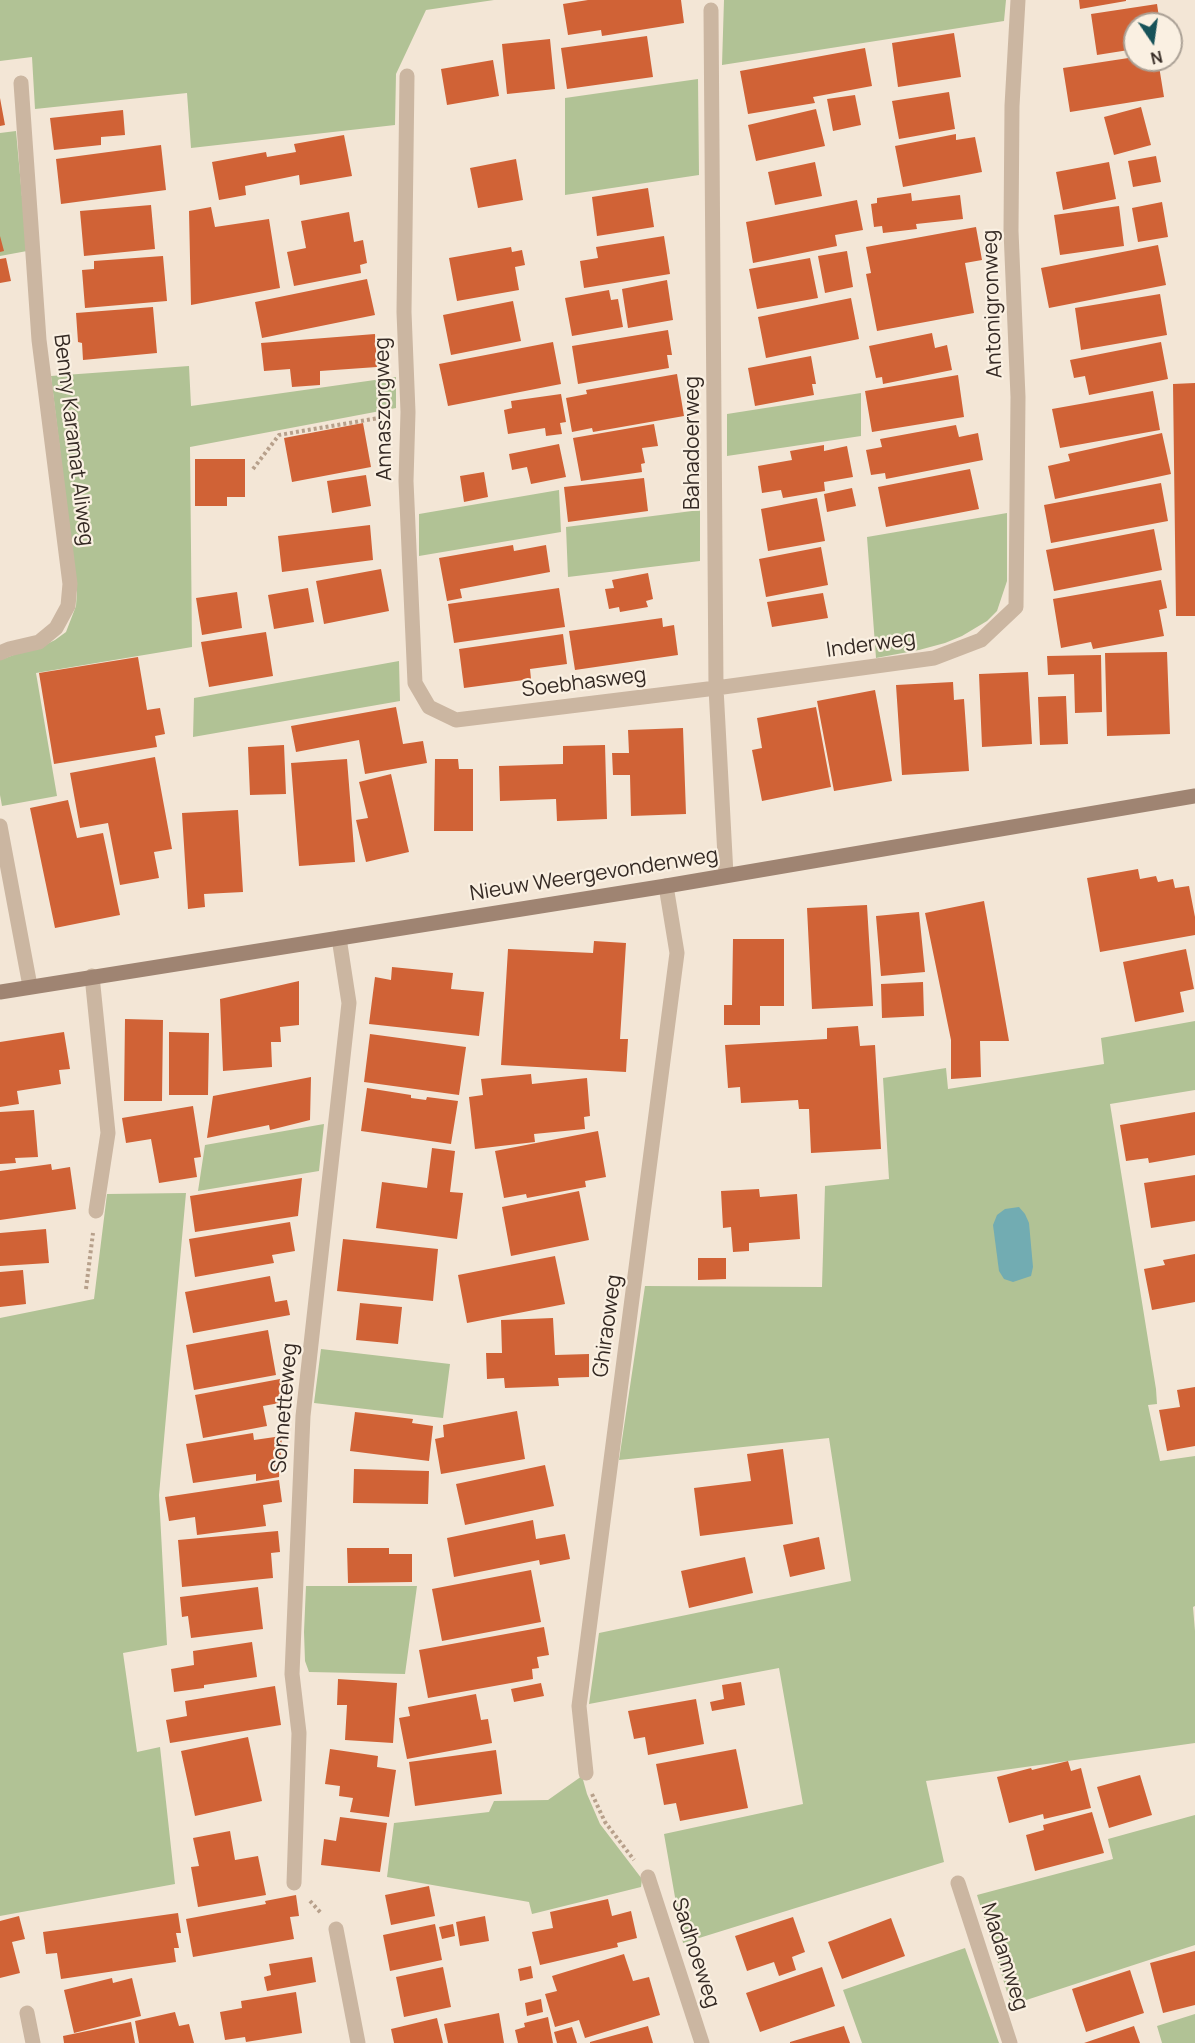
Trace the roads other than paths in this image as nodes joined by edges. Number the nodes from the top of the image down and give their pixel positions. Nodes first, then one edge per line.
1 (1018, 0) edge
2 (711, 10) dead end
3 (407, 76) dead end
4 (21, 83) dead end
5 (1016, 607) joint
6 (0, 653) edge
7 (716, 688) junction
8 (456, 720) joint
9 (1195, 796) edge
10 (0, 826) edge
11 (726, 875) junction
12 (666, 886) junction
13 (339, 938) junction
14 (92, 976) junction
15 (30, 986) junction
16 (0, 992) edge
17 (96, 1211) road end
18 (586, 1773) road end
19 (648, 1877) road end
20 (294, 1883) road end
21 (958, 1883) dead end
22 (336, 1929) road end
23 (27, 2013) dead end
24 (33, 2043) edge
25 (358, 2043) edge
26 (702, 2043) edge
27 (1010, 2043) edge

1 - 5 street, Antonigronweg
2 - 7 street, Bahadoerweg
3 - 8 street, Annaszorgweg
4 - 6 street, Benny Karamat Aliweg
5 - 7 street, Inderweg
7 - 8 street, Soebhasweg
7 - 11 street, Bahadoerweg
9 - 11 street, Nieuw Weergevondenweg
10 - 15 street
11 - 12 street, Nieuw Weergevondenweg
12 - 13 street, Nieuw Weergevondenweg
12 - 18 street, Ghiraoweg
13 - 14 street, Nieuw Weergevondenweg
13 - 20 street, Sonnetteweg
14 - 15 street, Nieuw Weergevondenweg
14 - 17 street
15 - 16 street, Nieuw Weergevondenweg
19 - 26 street, Sadhoeweg
21 - 27 street, Madamweg
22 - 25 street
23 - 24 street

